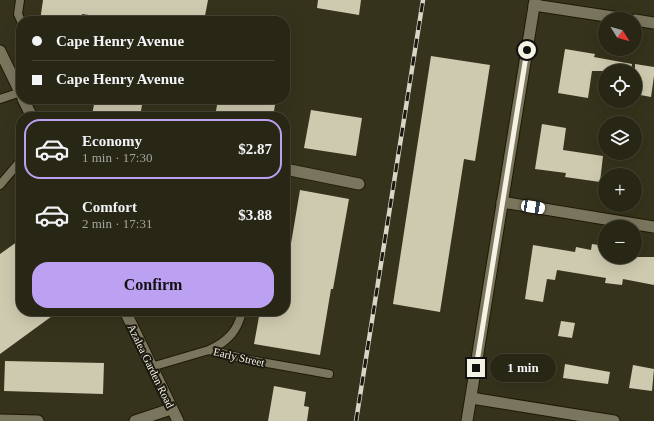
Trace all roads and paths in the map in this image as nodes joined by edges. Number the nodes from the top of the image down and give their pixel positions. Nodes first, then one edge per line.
1 (20, 0) edge
2 (535, 2) edge
3 (598, 14) edge
4 (19, 16) edge
5 (642, 21) edge
6 (654, 23) edge
7 (0, 51) edge
8 (16, 84) edge
9 (16, 95) edge
10 (0, 98) edge
11 (16, 166) edge
12 (290, 170) edge
13 (360, 184) dead end
14 (0, 185) edge
15 (502, 202) junction
16 (654, 227) edge
17 (127, 316) edge
18 (241, 316) edge
19 (209, 350) junction
20 (151, 367) junction
21 (329, 374) dead end
22 (471, 398) junction
23 (171, 409) junction
24 (0, 420) edge
25 (38, 421) edge
26 (135, 421) edge
27 (178, 421) edge
28 (467, 421) edge
29 (614, 421) edge

1 - 4 lane
2 - 3 street
2 - 15 street
5 - 6 street
7 - 8 street
9 - 10 lane
11 - 14 lane
12 - 13 street
15 - 16 street
15 - 22 street
17 - 20 street, Azalea Garden Road
18 - 19 lane
19 - 20 lane, Early Street
19 - 21 lane, Early Street
20 - 23 street, Azalea Garden Road
22 - 28 street
22 - 29 street
23 - 26 street
23 - 27 street, Azalea Garden Road
24 - 25 street

